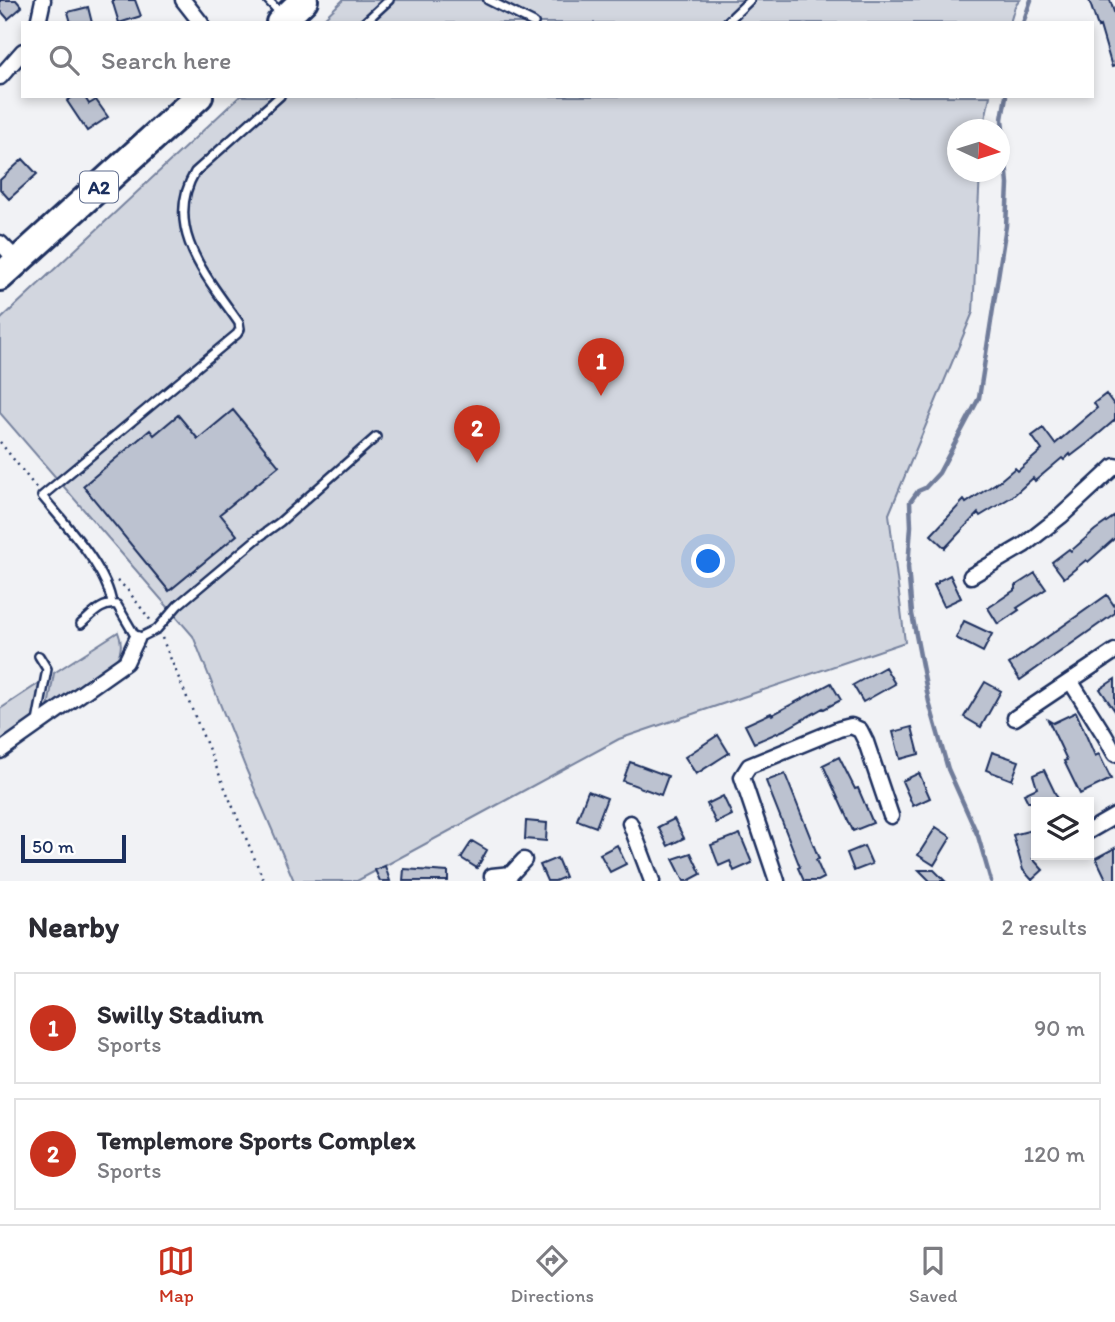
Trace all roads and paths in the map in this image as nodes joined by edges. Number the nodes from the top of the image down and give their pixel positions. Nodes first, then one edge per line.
1 (43, 0) edge
2 (183, 0) edge
3 (304, 0) edge
4 (389, 0) edge
5 (488, 0) edge
6 (750, 0) edge
7 (278, 14) edge
8 (38, 21) edge
9 (199, 21) edge
10 (366, 21) edge
11 (530, 21) edge
12 (728, 21) edge
13 (21, 53) edge
14 (1, 74) edge
15 (197, 98) edge
16 (279, 98) edge
17 (6, 260) edge
18 (376, 438) dead end
19 (0, 442) edge
20 (1115, 466) edge
21 (42, 495) junction
22 (100, 569) junction
23 (971, 576) dead end
24 (112, 604) junction
25 (81, 624) dead end
26 (157, 628) junction
27 (137, 639) junction
28 (1115, 651) edge
29 (39, 656) dead end
30 (1070, 682) junction
31 (1015, 719) dead end
32 (36, 726) junction
33 (0, 751) edge
34 (1115, 754) edge
35 (891, 816) dead end
36 (1115, 817) edge
37 (630, 823) dead end
38 (1094, 828) edge
39 (524, 860) dead end
40 (492, 876) dead end
41 (513, 877) edge
42 (264, 881) edge
43 (652, 881) edge
44 (777, 881) edge

1 - 8 street
2 - 9 street
3 - 7 highway
4 - 10 lane
5 - 11 lane
6 - 12 lane
13 - 14 street
15 - 17 highway, A2
16 - 21 lane
18 - 26 lane
19 - 21 path
20 - 23 street
21 - 22 lane
22 - 24 lane
22 - 26 path
24 - 25 lane
24 - 27 lane
26 - 27 lane
26 - 42 path
27 - 32 street
28 - 30 street
29 - 32 lane
30 - 31 street
30 - 34 street
32 - 33 street
35 - 44 street
36 - 38 street
37 - 43 street
39 - 41 street
40 - 41 street

